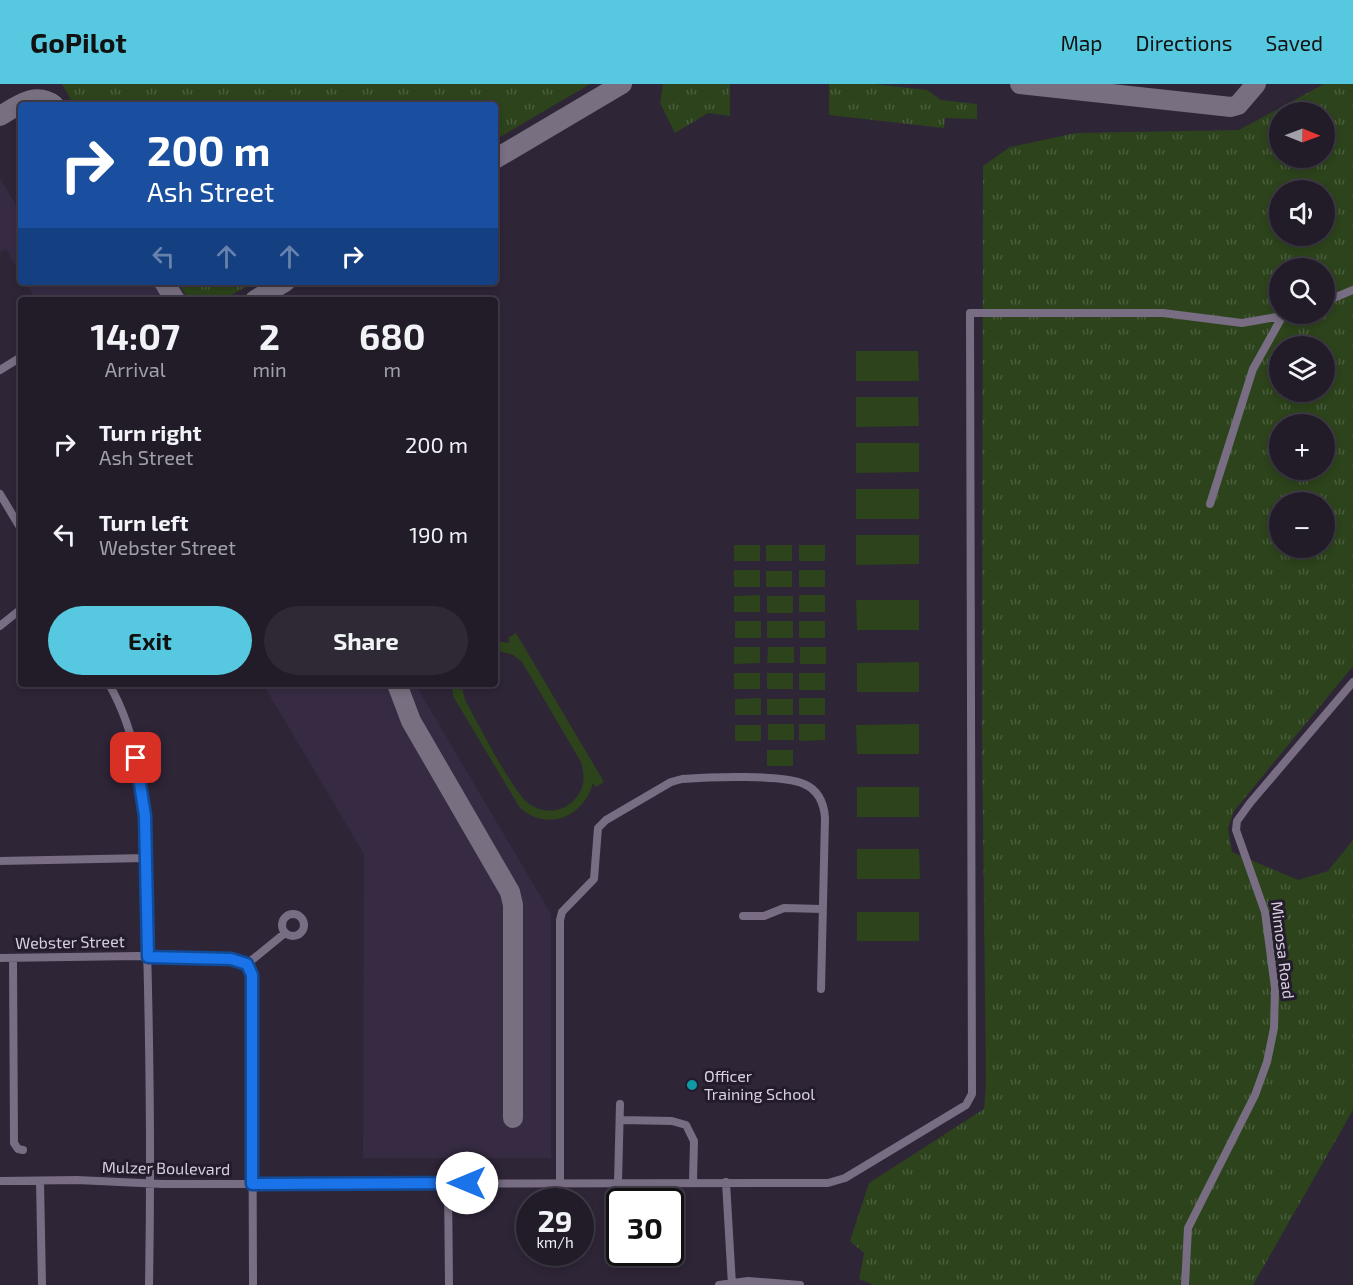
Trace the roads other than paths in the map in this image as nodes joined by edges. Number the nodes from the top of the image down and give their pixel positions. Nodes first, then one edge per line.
1 (1353, 290) edge
2 (1335, 297) edge
3 (1269, 319) edge
4 (1278, 324) edge
5 (18, 359) edge
6 (0, 370) edge
7 (0, 494) edge
8 (1210, 504) dead end
9 (18, 524) edge
10 (18, 611) edge
11 (0, 626) edge
12 (1353, 682) edge
13 (110, 687) edge
14 (147, 858) junction
15 (0, 861) edge
16 (822, 909) junction
17 (743, 916) dead end
18 (285, 933) dead end
19 (148, 957) junction
20 (0, 958) edge
21 (13, 958) junction
22 (247, 964) junction
23 (821, 989) dead end
24 (620, 1104) dead end
25 (620, 1120) junction
26 (23, 1150) dead end
27 (40, 1180) junction
28 (0, 1181) edge
29 (560, 1182) junction
30 (618, 1182) junction
31 (693, 1182) junction
32 (726, 1182) junction
33 (149, 1183) junction
34 (448, 1183) junction
35 (252, 1184) junction
36 (732, 1284) edge
37 (42, 1285) edge
38 (149, 1285) edge
39 (253, 1285) edge
40 (449, 1285) edge
41 (719, 1285) edge
42 (800, 1285) edge
43 (1185, 1285) edge

1 - 2 street
3 - 32 street, Mulzer Boulevard
4 - 8 street
5 - 6 street
7 - 9 street
10 - 11 street
12 - 43 street, Mimosa Road
13 - 14 street
14 - 15 street
14 - 19 street
16 - 17 street
16 - 23 street
16 - 29 street
18 - 22 street
19 - 21 street, Webster Street
19 - 22 street, Webster Street
19 - 33 street
20 - 21 street, Webster Street
21 - 26 street
22 - 35 street
24 - 25 street
25 - 30 street
25 - 31 street
27 - 28 street, Mulzer Boulevard
27 - 33 street, Mulzer Boulevard
27 - 37 street
29 - 30 street, Mulzer Boulevard
29 - 34 street, Mulzer Boulevard
30 - 31 street, Mulzer Boulevard
31 - 32 street, Mulzer Boulevard
32 - 36 street
33 - 35 street, Mulzer Boulevard
33 - 38 street
34 - 35 street, Mulzer Boulevard
34 - 40 street
35 - 39 street
36 - 41 street
36 - 42 street

